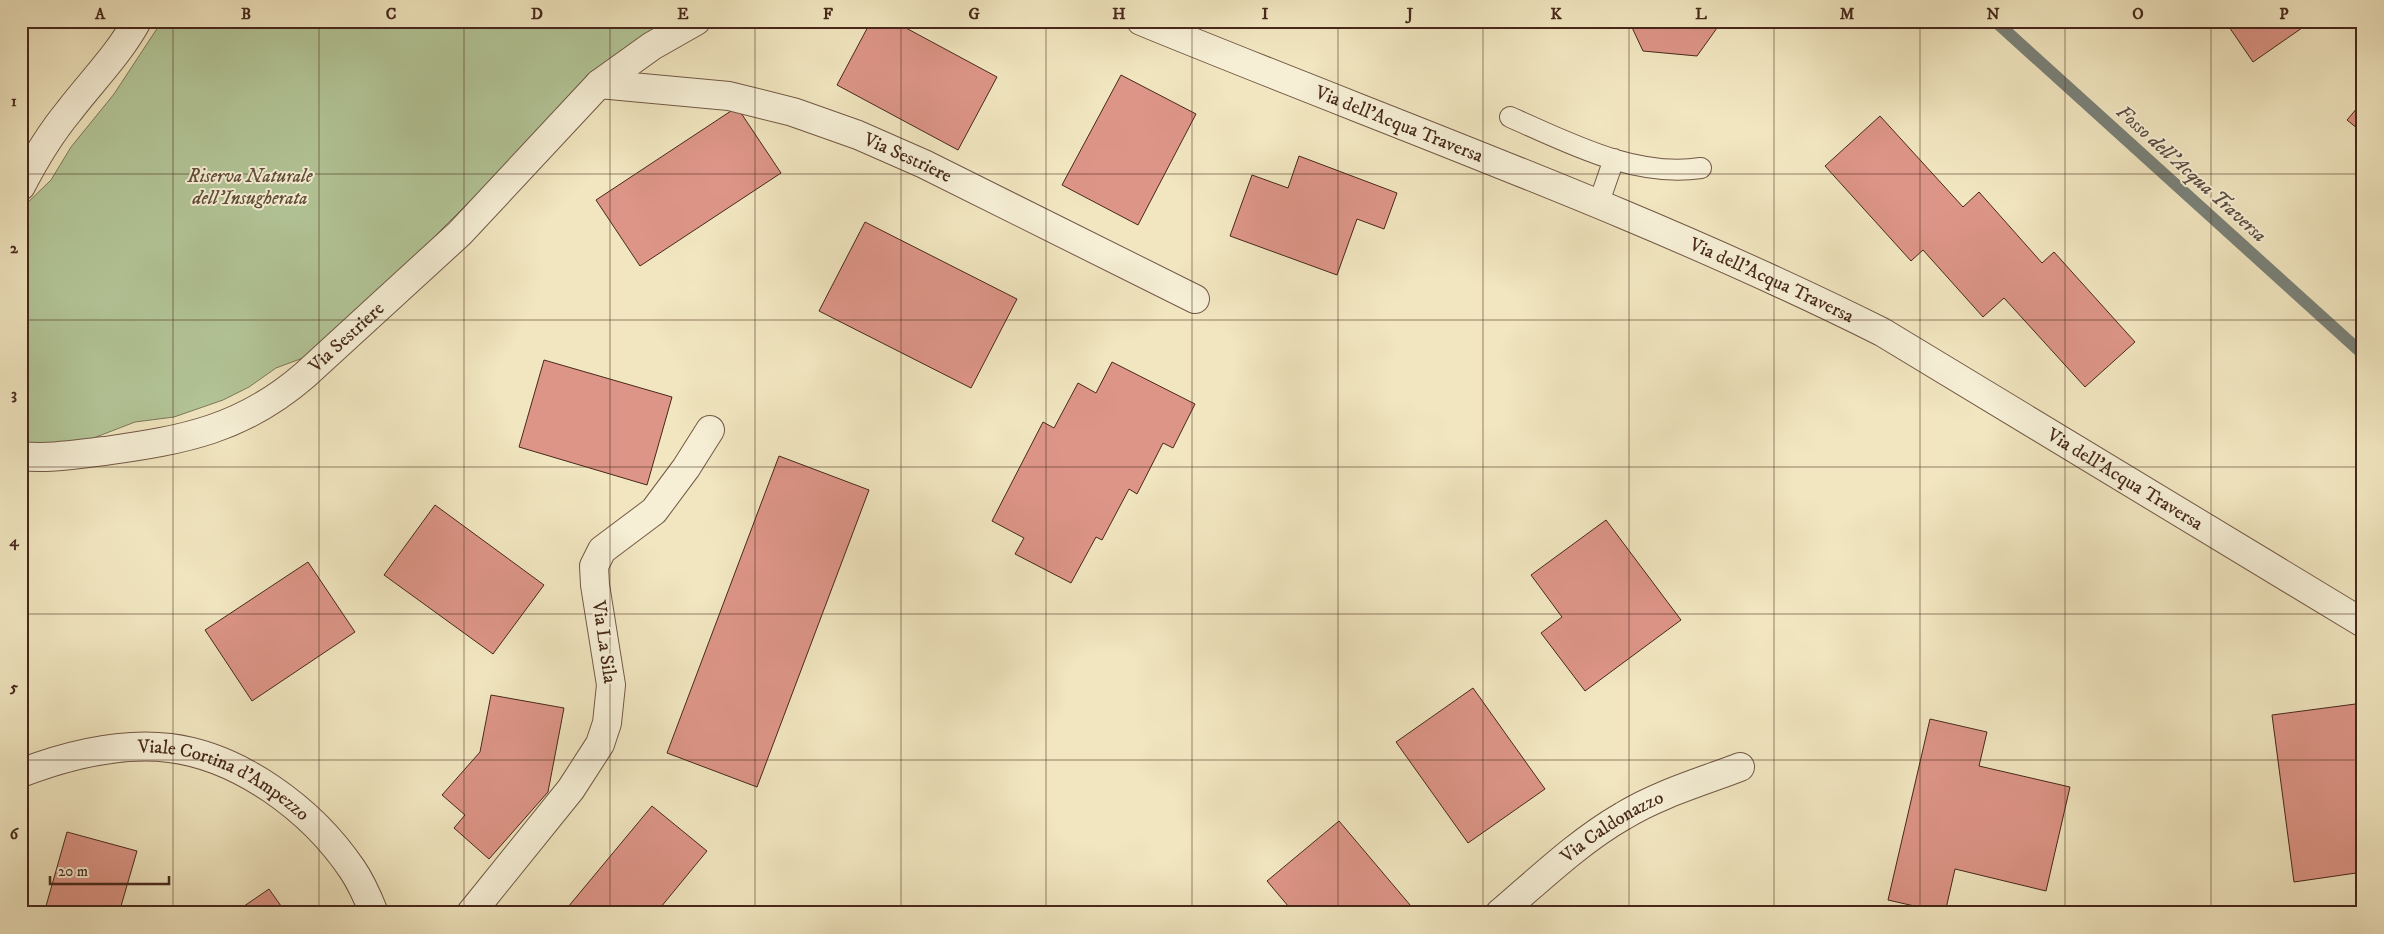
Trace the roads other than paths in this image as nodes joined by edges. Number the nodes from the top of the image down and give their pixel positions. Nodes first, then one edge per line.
1 (137, 21) edge
2 (696, 21) edge
3 (1141, 21) edge
4 (599, 84) junction
5 (1510, 117) dead end
6 (1614, 159) junction
7 (1701, 168) dead end
8 (21, 186) edge
9 (1598, 205) junction
10 (1195, 299) dead end
11 (710, 430) dead end
12 (21, 456) edge
13 (2363, 623) edge
14 (1740, 767) dead end
15 (21, 773) edge
16 (374, 913) edge
17 (471, 913) edge
18 (1500, 913) edge

1 - 8 street
2 - 4 street, Via Sestriere
3 - 9 street, Via dell'Acqua Traversa
4 - 10 street, Via Sestriere
4 - 12 street, Via Sestriere
5 - 6 lane
6 - 7 lane
6 - 9 lane
9 - 13 street, Via dell'Acqua Traversa
11 - 17 street, Via La Sila
14 - 18 street, Via Caldonazzo
15 - 16 street, Viale Cortina d'Ampezzo

